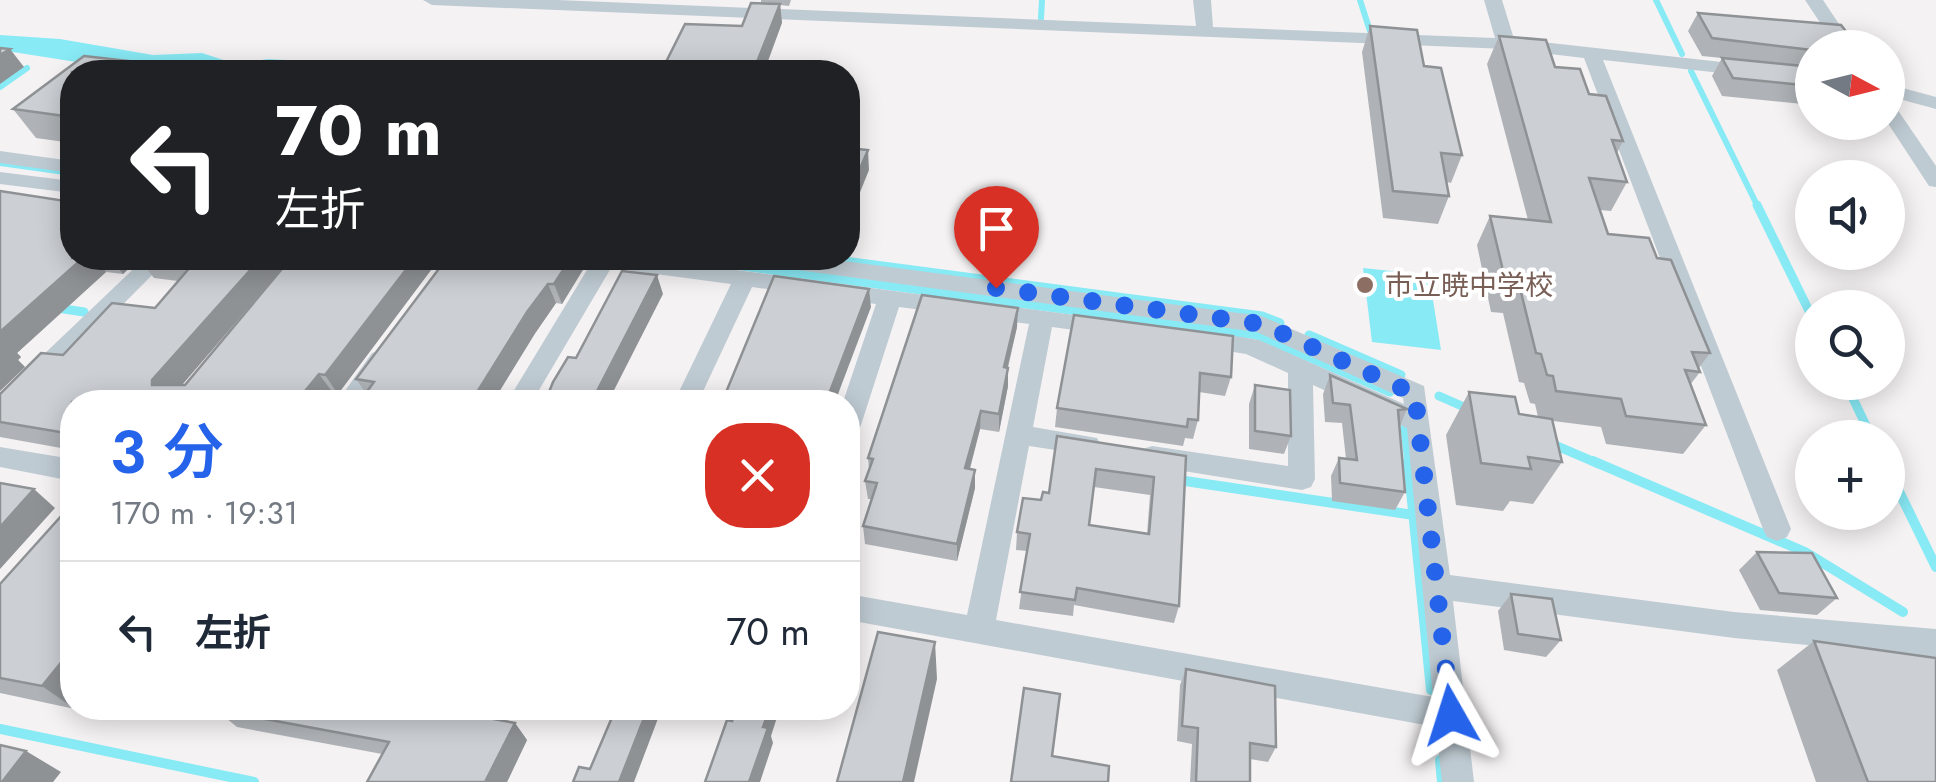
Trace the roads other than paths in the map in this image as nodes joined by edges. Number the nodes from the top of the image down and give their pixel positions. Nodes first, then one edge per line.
1 (432, 0) edge
2 (1202, 0) edge
3 (1492, 0) edge
4 (1814, 0) edge
5 (1834, 30) edge
6 (1205, 31) junction
7 (1506, 44) junction
8 (1591, 52) junction
9 (1795, 75) edge
10 (1905, 94) edge
11 (1936, 102) edge
12 (1905, 135) edge
13 (0, 157) edge
14 (60, 165) edge
15 (0, 178) edge
16 (1936, 181) edge
17 (60, 186) edge
18 (146, 270) edge
19 (592, 270) edge
20 (686, 270) edge
21 (858, 270) edge
22 (744, 278) junction
23 (890, 298) junction
24 (1042, 318) junction
25 (396, 338) edge
26 (1300, 370) junction
27 (359, 390) edge
28 (527, 390) edge
29 (692, 390) edge
30 (860, 390) edge
31 (0, 412) edge
32 (1419, 422) junction
33 (1021, 435) junction
34 (0, 457) edge
35 (60, 468) edge
36 (1776, 528) dead end
37 (1438, 586) junction
38 (860, 609) edge
39 (980, 630) junction
40 (1936, 643) edge
41 (1451, 715) junction
42 (1458, 782) edge

1 - 6 street
2 - 6 street
3 - 7 street
4 - 5 street
6 - 7 street
7 - 8 street
8 - 9 street
8 - 36 street
10 - 11 street
12 - 16 street
13 - 14 street
15 - 17 street
18 - 31 street
19 - 28 street
20 - 22 street
21 - 32 street
22 - 23 street
22 - 29 street
23 - 24 street
23 - 30 street
24 - 26 street
24 - 33 street
25 - 27 street
26 - 32 street
26 - 33 street
32 - 37 street
33 - 39 street
34 - 35 street
37 - 40 street
37 - 41 street
38 - 39 street
39 - 41 street
41 - 42 street

